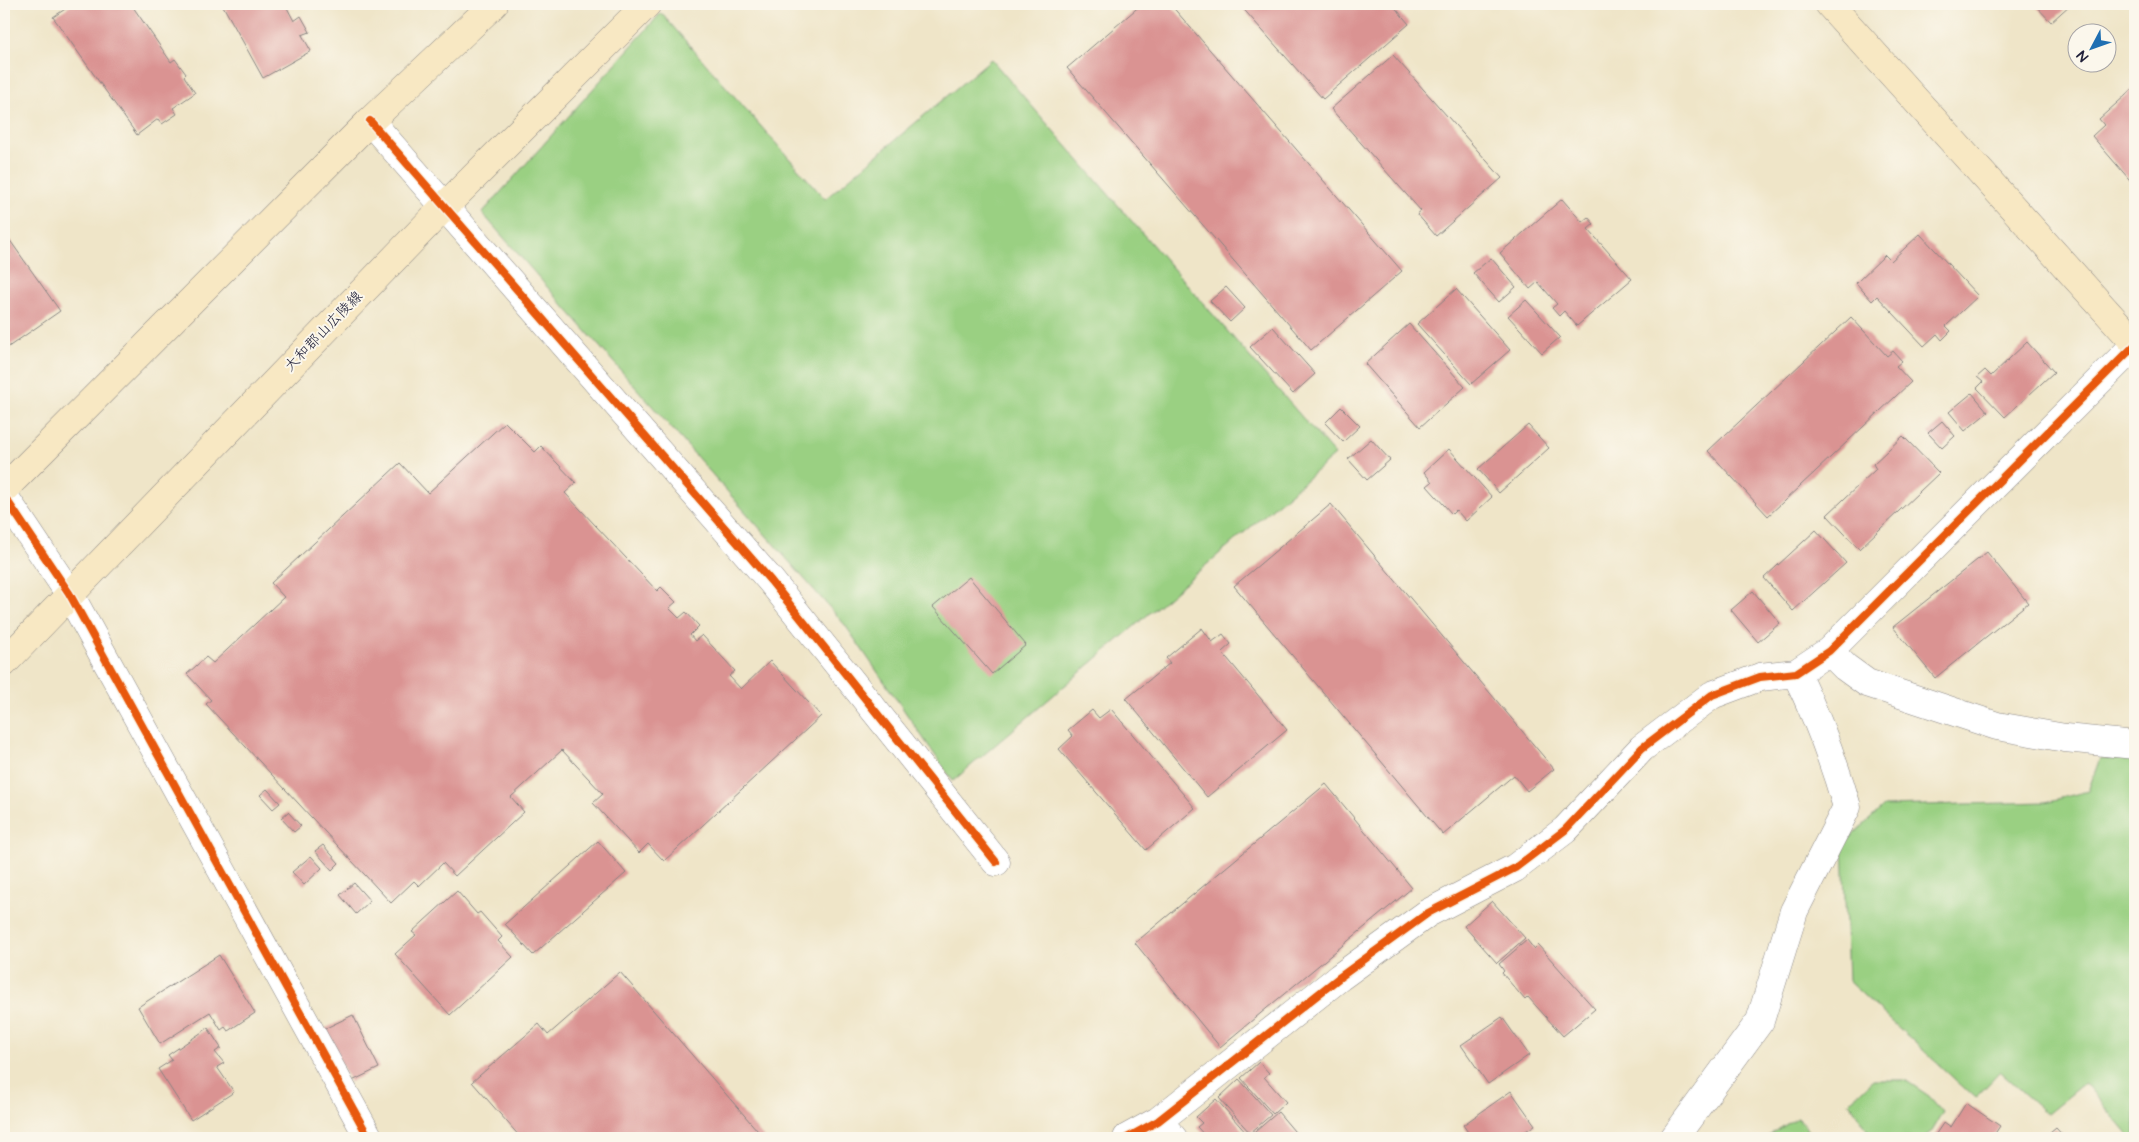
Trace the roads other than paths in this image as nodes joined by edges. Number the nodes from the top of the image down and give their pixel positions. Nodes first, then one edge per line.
1 (494, 4) edge
2 (647, 4) edge
3 (1829, 4) edge
4 (370, 121) junction
5 (444, 207) junction
6 (2135, 344) edge
7 (4, 489) edge
8 (4, 496) edge
9 (70, 593) junction
10 (1829, 651) junction
11 (4, 663) edge
12 (1796, 673) junction
13 (2135, 745) edge
14 (996, 862) dead end
15 (1166, 1130) edge
16 (369, 1138) edge
17 (1127, 1138) edge
18 (1674, 1138) edge

1 - 4 main road
2 - 5 main road, 大和郡山広陵線
3 - 6 main road
4 - 5 street
4 - 7 main road
5 - 9 main road, 大和郡山広陵線
5 - 14 street
6 - 10 street
8 - 9 street
9 - 11 main road, 大和郡山広陵線
9 - 16 street
10 - 12 street
10 - 13 street
12 - 15 street
12 - 18 street
15 - 17 street

